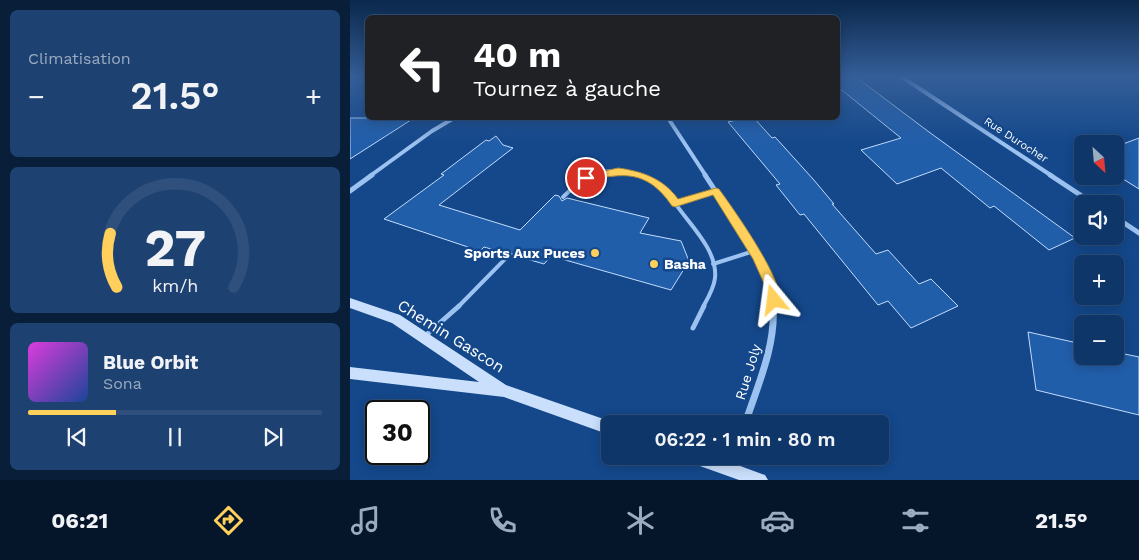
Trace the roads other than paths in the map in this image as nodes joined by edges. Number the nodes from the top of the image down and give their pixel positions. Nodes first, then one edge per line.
1 (936, 99) edge
2 (451, 120) edge
3 (669, 120) edge
4 (350, 191) edge
5 (716, 191) junction
6 (1080, 195) edge
7 (563, 197) dead end
8 (675, 203) junction
9 (1124, 223) edge
10 (1139, 233) edge
11 (754, 251) junction
12 (510, 254) dead end
13 (714, 264) junction
14 (350, 303) edge
15 (693, 328) dead end
16 (424, 338) junction
17 (350, 373) edge
18 (504, 391) junction
19 (748, 415) edge
20 (601, 425) edge
21 (736, 465) edge
22 (760, 480) edge

1 - 6 street, Rue Durocher
2 - 4 street
3 - 5 street, Rue Joly
5 - 8 lane
5 - 11 street, Rue Joly
7 - 8 lane
8 - 13 lane
9 - 10 street
11 - 13 lane
11 - 19 street, Rue Joly
12 - 16 lane
13 - 15 lane
14 - 16 main road, Chemin Gascon
16 - 18 main road, Chemin Gascon
17 - 18 main road, Chemin Gascon
18 - 20 main road, Chemin Gascon
21 - 22 main road

